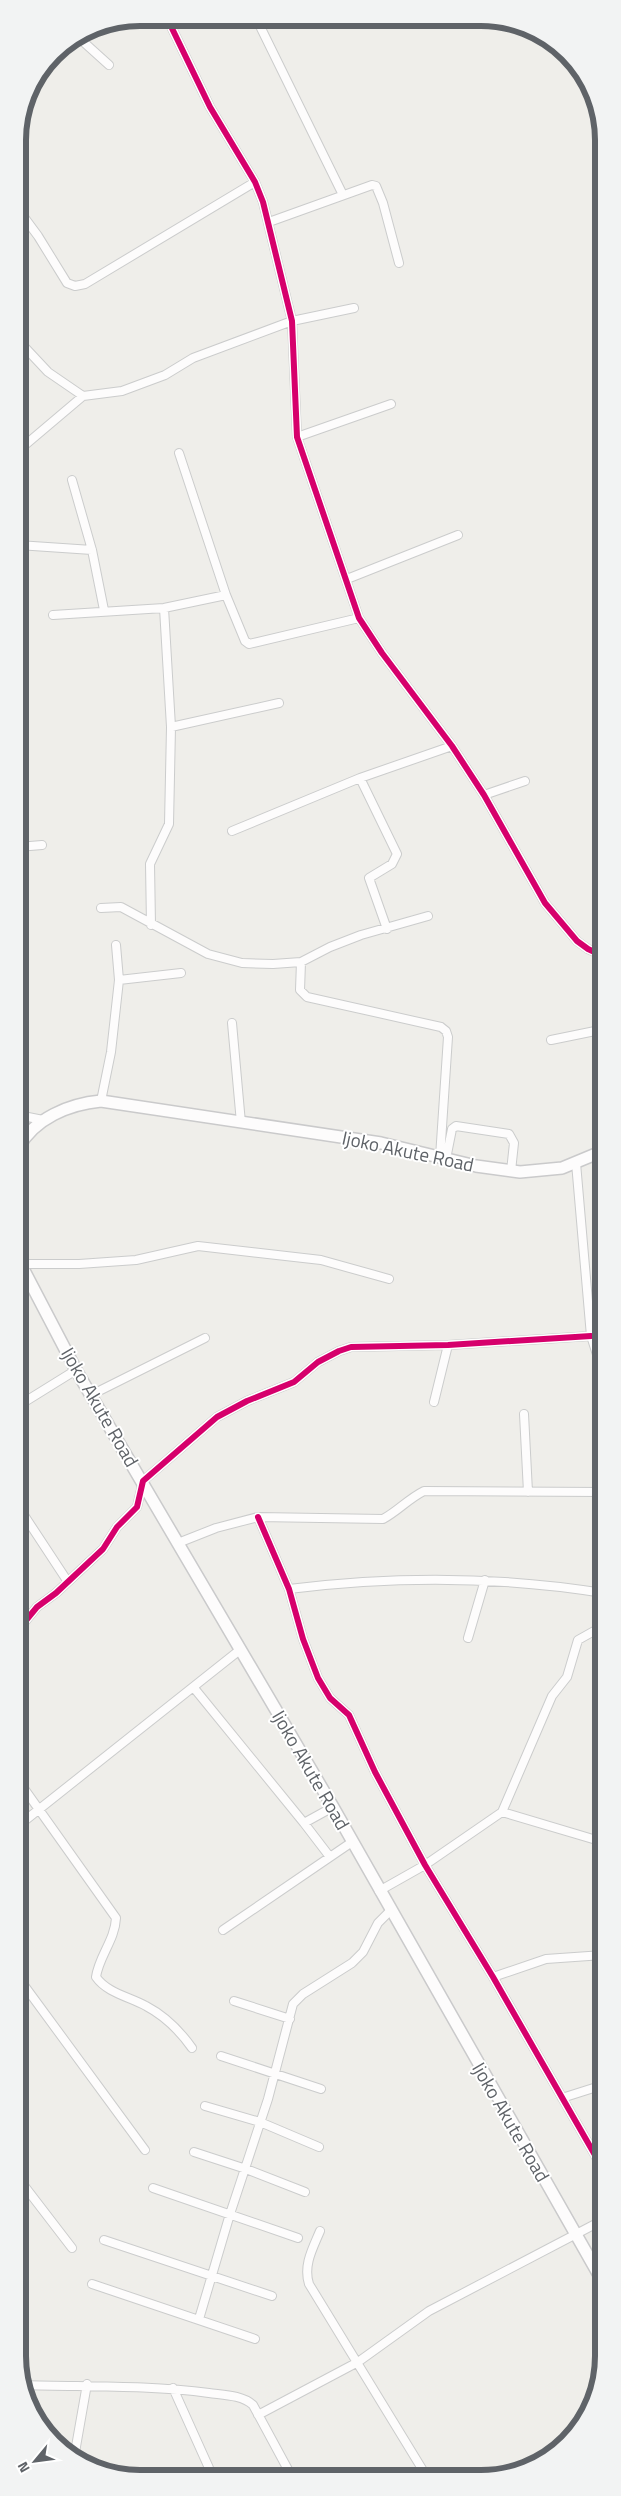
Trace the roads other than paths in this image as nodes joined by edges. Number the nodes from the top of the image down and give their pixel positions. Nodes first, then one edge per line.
1 (171, 26) edge
2 (260, 26) edge
3 (83, 42) edge
4 (109, 65) dead end
5 (255, 182) junction
6 (343, 195) junction
7 (26, 220) edge
8 (269, 222) junction
9 (399, 263) dead end
10 (354, 308) dead end
11 (292, 321) junction
12 (26, 349) edge
13 (83, 396) junction
14 (391, 404) dead end
15 (298, 437) junction
16 (26, 444) edge
17 (179, 453) dead end
18 (72, 480) dead end
19 (458, 535) dead end
20 (26, 546) edge
21 (92, 550) junction
22 (347, 579) junction
23 (226, 595) junction
24 (164, 608) junction
25 (104, 610) junction
26 (53, 615) dead end
27 (359, 618) junction
28 (279, 703) dead end
29 (172, 727) junction
30 (452, 746) junction
31 (360, 778) junction
32 (525, 781) dead end
33 (484, 795) junction
34 (232, 830) dead end
35 (42, 845) dead end
36 (26, 846) edge
37 (100, 908) dead end
38 (428, 916) dead end
39 (150, 925) junction
40 (386, 929) junction
41 (116, 945) dead end
42 (595, 953) edge
43 (301, 962) junction
44 (181, 973) dead end
45 (119, 980) junction
46 (232, 1023) dead end
47 (595, 1031) edge
48 (552, 1040) dead end
49 (101, 1102) junction
50 (26, 1116) edge
51 (43, 1120) junction
52 (241, 1123) junction
53 (26, 1135) edge
54 (595, 1155) edge
55 (443, 1158) junction
56 (576, 1163) junction
57 (511, 1172) junction
58 (26, 1262) edge
59 (26, 1275) edge
60 (389, 1279) dead end
61 (590, 1336) junction
62 (205, 1338) dead end
63 (448, 1345) junction
64 (595, 1350) edge
65 (76, 1370) junction
66 (91, 1395) junction
67 (26, 1401) edge
68 (434, 1402) dead end
69 (524, 1414) dead end
70 (143, 1481) junction
71 (528, 1492) junction
72 (595, 1492) edge
73 (258, 1517) junction
74 (26, 1518) edge
75 (178, 1542) junction
76 (485, 1580) junction
77 (68, 1582) junction
78 (289, 1589) junction
79 (595, 1592) edge
80 (26, 1620) edge
81 (595, 1630) edge
82 (468, 1638) dead end
83 (240, 1649) junction
84 (194, 1688) junction
85 (26, 1790) edge
86 (333, 1807) junction
87 (41, 1809) junction
88 (502, 1812) junction
89 (26, 1820) edge
90 (304, 1823) junction
91 (595, 1840) edge
92 (352, 1842) junction
93 (330, 1857) junction
94 (425, 1864) junction
95 (379, 1891) junction
96 (390, 1911) junction
97 (223, 1930) dead end
98 (595, 1956) edge
99 (493, 1977) junction
100 (26, 1988) edge
101 (234, 2001) dead end
102 (290, 2019) junction
103 (192, 2048) dead end
104 (222, 2056) dead end
105 (275, 2074) junction
106 (595, 2088) edge
107 (321, 2090) dead end
108 (562, 2098) junction
109 (205, 2106) dead end
110 (260, 2122) junction
111 (319, 2147) dead end
112 (145, 2150) dead end
113 (194, 2152) dead end
114 (595, 2155) edge
115 (246, 2169) junction
116 (153, 2188) dead end
117 (26, 2189) edge
118 (305, 2192) dead end
119 (230, 2214) junction
120 (595, 2224) edge
121 (320, 2231) dead end
122 (576, 2234) junction
123 (298, 2238) dead end
124 (104, 2240) dead end
125 (72, 2248) dead end
126 (595, 2268) edge
127 (213, 2276) junction
128 (92, 2284) dead end
129 (272, 2296) dead end
130 (199, 2319) junction
131 (255, 2338) dead end
132 (358, 2362) junction
133 (87, 2384) junction
134 (30, 2385) edge
135 (173, 2388) junction
136 (258, 2415) junction
137 (75, 2450) edge
138 (210, 2470) edge
139 (288, 2470) edge
140 (423, 2470) edge

1 - 5 street
2 - 6 street
3 - 4 street
5 - 7 street
5 - 8 street
6 - 8 street
6 - 9 street
8 - 11 street
10 - 11 street
11 - 13 street
11 - 15 street
12 - 13 street
13 - 16 street
14 - 15 street
15 - 22 street
17 - 23 street
18 - 21 street
19 - 22 street
20 - 21 street
21 - 25 street
22 - 27 street
23 - 24 street
23 - 27 street
24 - 25 street
24 - 29 street
25 - 26 street
27 - 30 street
28 - 29 street
29 - 39 street
30 - 31 street
30 - 33 street
31 - 34 street
31 - 40 street
32 - 33 street
33 - 42 street
35 - 36 street
37 - 39 street
38 - 40 street
39 - 43 street
40 - 43 street
41 - 45 street
43 - 55 street
44 - 45 street
45 - 49 street
46 - 52 street
47 - 48 street
49 - 51 main road, Ijoko Akute Road
49 - 52 main road, Ijoko Akute Road
50 - 51 street
51 - 53 main road, Ijoko Akute Road
52 - 55 main road, Ijoko Akute Road
54 - 56 main road, Ijoko Akute Road
55 - 57 main road, Ijoko Akute Road
55 - 57 street
56 - 57 main road, Ijoko Akute Road
56 - 61 street
58 - 60 street
59 - 65 main road, Ijoko Akute Road
61 - 63 street
61 - 64 street
62 - 66 street
63 - 68 street
63 - 70 street
65 - 66 main road, Ijoko Akute Road
65 - 67 street
66 - 70 main road, Ijoko Akute Road
69 - 71 street
70 - 75 main road, Ijoko Akute Road
70 - 77 street
71 - 72 street
71 - 73 street
73 - 75 street
73 - 78 street
74 - 77 street
75 - 83 main road, Ijoko Akute Road
76 - 78 street
76 - 79 street
76 - 82 street
77 - 80 street
78 - 94 street
81 - 88 street
83 - 84 street
83 - 86 main road, Ijoko Akute Road
84 - 87 street
84 - 90 street
85 - 87 street
86 - 90 street
86 - 92 main road, Ijoko Akute Road
87 - 89 street
87 - 103 street
88 - 91 street
88 - 94 street
90 - 93 street
92 - 93 street
92 - 95 main road, Ijoko Akute Road
93 - 97 street
94 - 95 street
94 - 99 street
95 - 96 main road, Ijoko Akute Road
96 - 102 street
96 - 122 main road, Ijoko Akute Road
98 - 99 street
99 - 108 street
100 - 112 street
101 - 102 street
102 - 105 street
104 - 105 street
105 - 107 street
105 - 110 street
106 - 108 street
108 - 114 street
109 - 110 street
110 - 111 street
110 - 115 street
113 - 115 street
115 - 118 street
115 - 119 street
116 - 119 street
117 - 125 street
119 - 123 street
119 - 127 street
120 - 122 street
121 - 132 street
122 - 126 main road, Ijoko Akute Road
122 - 132 street
124 - 127 street
127 - 129 street
127 - 130 street
128 - 130 street
130 - 131 street
132 - 136 street
132 - 140 street
133 - 134 street
133 - 135 street
133 - 137 street
135 - 136 street
135 - 138 street
136 - 139 street

